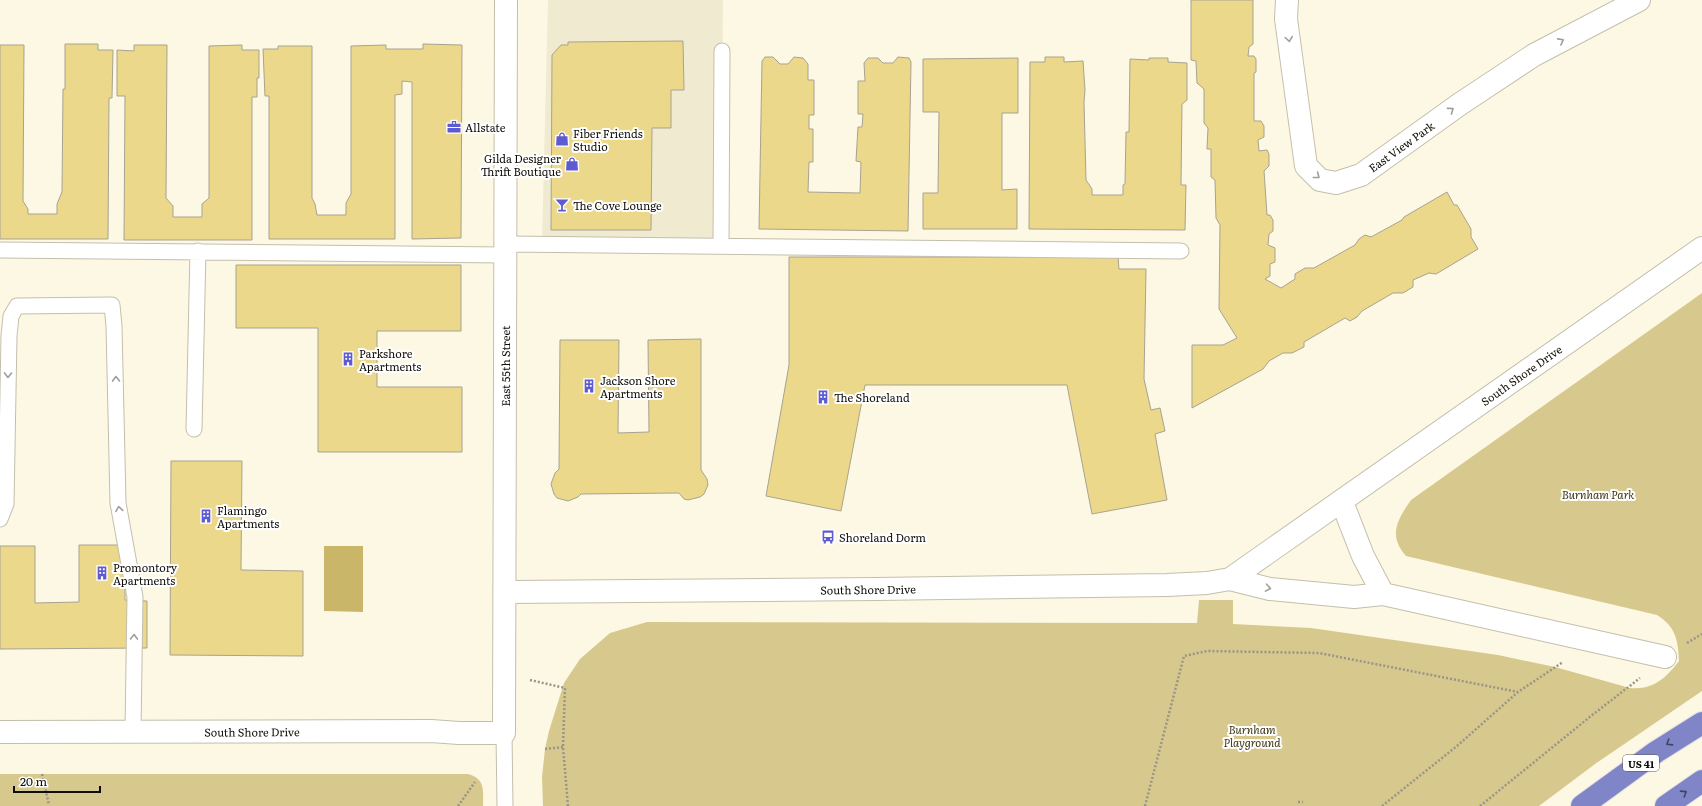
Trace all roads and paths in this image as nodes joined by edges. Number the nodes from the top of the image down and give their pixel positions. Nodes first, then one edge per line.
1 (506, 0) edge
2 (1287, 0) edge
3 (1639, 0) edge
4 (722, 51) dead end
5 (721, 246) junction
6 (1702, 248) edge
7 (505, 249) junction
8 (0, 250) edge
9 (198, 251) junction
10 (1181, 251) dead end
11 (194, 429) dead end
12 (1342, 502) junction
13 (0, 519) edge
14 (1230, 580) junction
15 (505, 592) junction
16 (1383, 594) junction
17 (1702, 634) edge
18 (1592, 641) junction
19 (1665, 657) junction
20 (504, 674) junction
21 (1518, 692) junction
22 (1702, 722) edge
23 (133, 731) junction
24 (0, 732) edge
25 (504, 733) junction
26 (563, 747) junction
27 (545, 749) dead end
28 (42, 774) dead end
29 (1702, 781) edge
30 (475, 782) dead end
31 (1298, 802) dead end
32 (1303, 802) dead end
33 (49, 805) edge
34 (458, 806) edge
35 (505, 806) edge
36 (568, 806) edge
37 (1145, 806) edge
38 (1382, 806) edge
39 (1480, 806) edge
40 (1582, 806) edge
41 (1666, 806) edge

1 - 7 street, East 55th Street
2 -> 3 street, East View Park
4 - 5 lane
5 - 7 lane
5 - 10 lane
6 - 12 street, South Shore Drive
7 - 9 lane
7 - 15 street, East 55th Street
8 - 9 lane
9 - 11 lane
12 - 14 street, South Shore Drive
12 - 16 street
23 -> 13 lane
14 - 15 street, South Shore Drive
14 -> 16 street, South Shore Drive
15 - 20 street, East 55th Street
16 - 18 street, South Shore Drive
17 - 19 path
18 - 19 street, South Shore Drive
18 - 21 path
19 - 39 path
20 - 25 street, East 55th Street
20 - 26 path
21 - 37 path
21 - 38 path
22 -> 40 highway, US 41
23 - 24 street, South Shore Drive
23 - 25 street, South Shore Drive
25 - 35 lane
26 - 27 path
26 - 36 path
28 - 33 path
41 -> 29 highway
30 - 34 path
31 - 32 path

